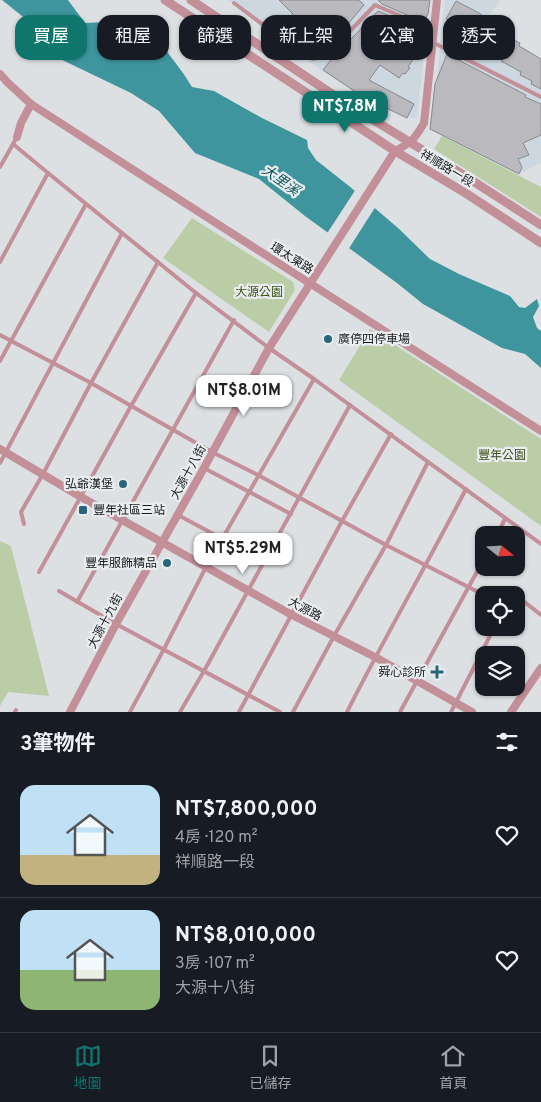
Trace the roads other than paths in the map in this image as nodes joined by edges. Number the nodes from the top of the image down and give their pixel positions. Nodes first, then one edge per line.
1 (165, 0) edge
2 (191, 0) edge
3 (437, 0) edge
4 (234, 3) dead end
5 (434, 30) junction
6 (433, 36) edge
7 (433, 43) edge
8 (430, 60) edge
9 (0, 74) edge
10 (541, 97) edge
11 (31, 104) junction
12 (15, 140) junction
13 (410, 143) junction
14 (395, 151) junction
15 (0, 167) edge
16 (48, 173) junction
17 (86, 204) junction
18 (541, 225) edge
19 (122, 233) junction
20 (541, 243) edge
21 (0, 262) edge
22 (158, 262) junction
23 (311, 284) junction
24 (196, 293) junction
25 (234, 320) junction
26 (0, 335) edge
27 (10, 341) junction
28 (269, 348) junction
29 (0, 360) edge
30 (53, 363) junction
31 (314, 378) junction
32 (91, 383) junction
33 (350, 405) junction
34 (131, 406) junction
35 (173, 430) junction
36 (541, 431) edge
37 (390, 434) junction
38 (3, 450) edge
39 (212, 452) junction
40 (428, 462) junction
41 (0, 463) edge
42 (204, 468) junction
43 (43, 474) junction
44 (258, 475) junction
45 (466, 489) junction
46 (250, 492) junction
47 (81, 496) junction
48 (299, 498) junction
49 (291, 514) junction
50 (178, 515) junction
51 (122, 519) junction
52 (505, 519) junction
53 (342, 521) junction
54 (24, 524) dead end
55 (502, 526) edge
56 (223, 539) junction
57 (162, 542) junction
58 (386, 544) junction
59 (541, 544) edge
60 (264, 561) junction
61 (426, 565) junction
62 (206, 567) junction
63 (39, 572) dead end
64 (475, 575) edge
65 (468, 587) junction
66 (475, 590) edge
67 (58, 591) dead end
68 (248, 591) junction
69 (77, 602) junction
70 (525, 602) edge
71 (292, 615) junction
72 (541, 615) edge
73 (116, 624) junction
74 (334, 636) junction
75 (490, 636) edge
76 (164, 649) junction
77 (375, 658) junction
78 (541, 668) edge
79 (204, 671) junction
80 (416, 681) junction
81 (249, 695) junction
82 (456, 702) junction
83 (70, 712) edge
84 (130, 712) edge
85 (180, 712) edge
86 (239, 712) edge
87 (280, 712) edge
88 (293, 712) edge
89 (347, 712) edge
90 (400, 712) edge
91 (451, 712) edge
92 (472, 712) edge
93 (511, 712) edge

1 - 14 street, 祥順路一段
2 - 13 street, 祥順路一段
3 - 5 street
4 - 5 lane
5 - 6 street
7 - 10 lane
8 - 13 street
9 - 11 street, 環太東路
11 - 12 street
11 - 23 street, 環太東路
12 - 15 lane
12 - 16 lane
13 - 14 street
13 - 18 street, 祥順路一段
14 - 20 street, 祥順路一段
14 - 23 street, 大源十八街
16 - 17 lane
16 - 21 lane
17 - 19 lane
17 - 27 lane
19 - 22 lane
19 - 30 lane
22 - 24 lane
22 - 32 lane
23 - 28 street, 大源十八街
23 - 36 street, 環太東路
24 - 25 lane
24 - 34 lane
25 - 28 lane
25 - 35 lane
26 - 27 lane
27 - 29 lane
27 - 30 lane
28 - 31 lane
28 - 39 street, 大源十八街
30 - 32 lane
30 - 38 lane
31 - 33 lane
31 - 44 lane
32 - 34 lane
32 - 43 lane
33 - 37 lane
33 - 48 lane
34 - 35 lane
34 - 47 lane
35 - 39 lane
35 - 51 lane
37 - 40 lane
37 - 53 lane
38 - 41 lane
38 - 43 street, 大源路
39 - 42 street, 大源十八街
39 - 44 lane
40 - 45 lane
40 - 58 lane
42 - 46 lane
42 - 50 street, 大源十八街
43 - 47 street, 大源路
43 - 54 lane
44 - 46 lane
44 - 48 lane
45 - 52 lane
45 - 61 lane
46 - 49 lane
46 - 56 lane
47 - 51 street, 大源路
47 - 63 lane
48 - 49 lane
48 - 53 lane
49 - 60 lane
50 - 56 lane
50 - 57 street, 大源十八街
51 - 57 street, 大源路
51 - 69 lane
52 - 55 lane
52 - 59 lane
53 - 58 lane
53 - 71 lane
56 - 60 lane
56 - 62 lane
57 - 62 street, 大源路
57 - 73 street, 大源十九街
58 - 61 lane
58 - 74 lane
60 - 68 lane
61 - 65 lane
61 - 77 lane
62 - 68 street, 大源路
62 - 76 lane
64 - 65 lane
65 - 66 lane
65 - 80 lane
67 - 69 lane
68 - 71 street, 大源路
68 - 79 lane
69 - 73 lane
70 - 72 lane
71 - 74 street, 大源路
71 - 81 lane
73 - 76 lane
73 - 83 street, 大源十九街
74 - 77 street, 大源路
74 - 88 lane
75 - 82 lane
76 - 79 lane
76 - 84 lane
77 - 80 street, 大源路
77 - 89 lane
78 - 93 street
79 - 81 lane
79 - 85 lane
80 - 82 street, 大源路
80 - 90 lane
81 - 86 lane
81 - 87 lane
82 - 91 lane
82 - 92 street, 大源路

